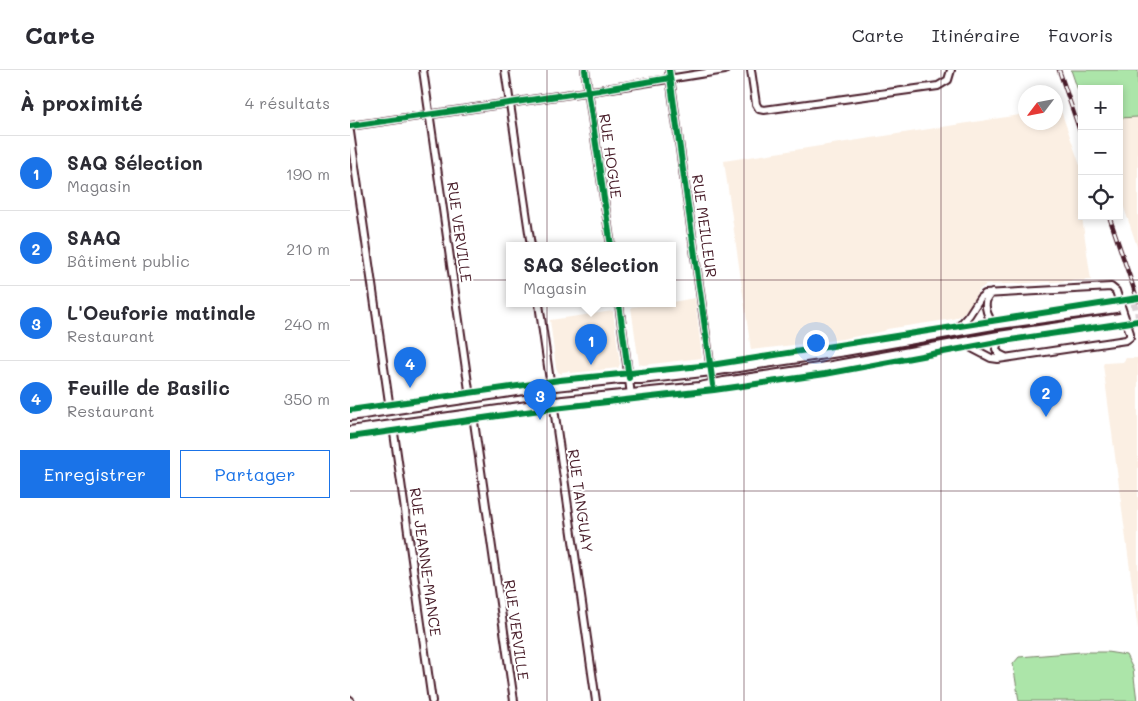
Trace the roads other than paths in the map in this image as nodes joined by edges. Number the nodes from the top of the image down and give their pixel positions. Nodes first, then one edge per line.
1 (423, 70) edge
2 (505, 70) edge
3 (585, 70) edge
4 (669, 70) edge
5 (725, 70) edge
6 (751, 70) edge
7 (951, 70) edge
8 (670, 78) junction
9 (588, 92) junction
10 (510, 103) junction
11 (430, 115) junction
12 (350, 126) edge
13 (350, 132) edge
14 (530, 242) edge
15 (610, 242) edge
16 (992, 294) junction
17 (1116, 306) tunnel mouth
18 (539, 307) edge
19 (619, 307) edge
20 (1120, 320) tunnel mouth
21 (993, 324) junction
22 (955, 330) junction
23 (999, 337) junction
24 (963, 344) junction
25 (1006, 357) junction
26 (712, 370) junction
27 (629, 378) junction
28 (714, 385) junction
29 (551, 386) junction
30 (631, 395) junction
31 (470, 397) junction
32 (553, 403) junction
33 (390, 409) junction
34 (473, 414) junction
35 (350, 415) edge
36 (393, 426) junction
37 (350, 432) edge
38 (432, 701) edge
39 (514, 701) edge
40 (596, 701) edge

1 - 11 street, RUE VERVILLE
2 - 10 street
3 - 9 street, RUE HOGUE
4 - 8 street, RUE MEILLEUR
5 - 8 street
6 - 7 street
8 - 9 street
8 - 26 street, RUE MEILLEUR
9 - 10 street
9 - 15 street, RUE HOGUE
10 - 11 street
10 - 14 street
11 - 12 street
11 - 31 street, RUE VERVILLE
13 - 33 street
16 - 21 street
16 - 22 street
16 - 25 street
17 - 21 main road
18 - 29 street, RUE TANGUAY
19 - 27 street
20 - 23 main road
21 - 22 main road
22 - 26 main road
23 - 24 main road
23 - 25 street
24 - 25 street
24 - 28 main road
26 - 27 main road
26 - 28 street, RUE MEILLEUR
27 - 29 main road
27 - 30 street
28 - 30 main road
29 - 31 main road
29 - 32 street, RUE TANGUAY
30 - 32 main road
31 - 33 main road
32 - 34 main road
32 - 40 street, RUE TANGUAY
33 - 35 main road
34 - 36 main road
34 - 39 street, RUE VERVILLE
36 - 37 main road
36 - 38 street, RUE JEANNE-MANCE

